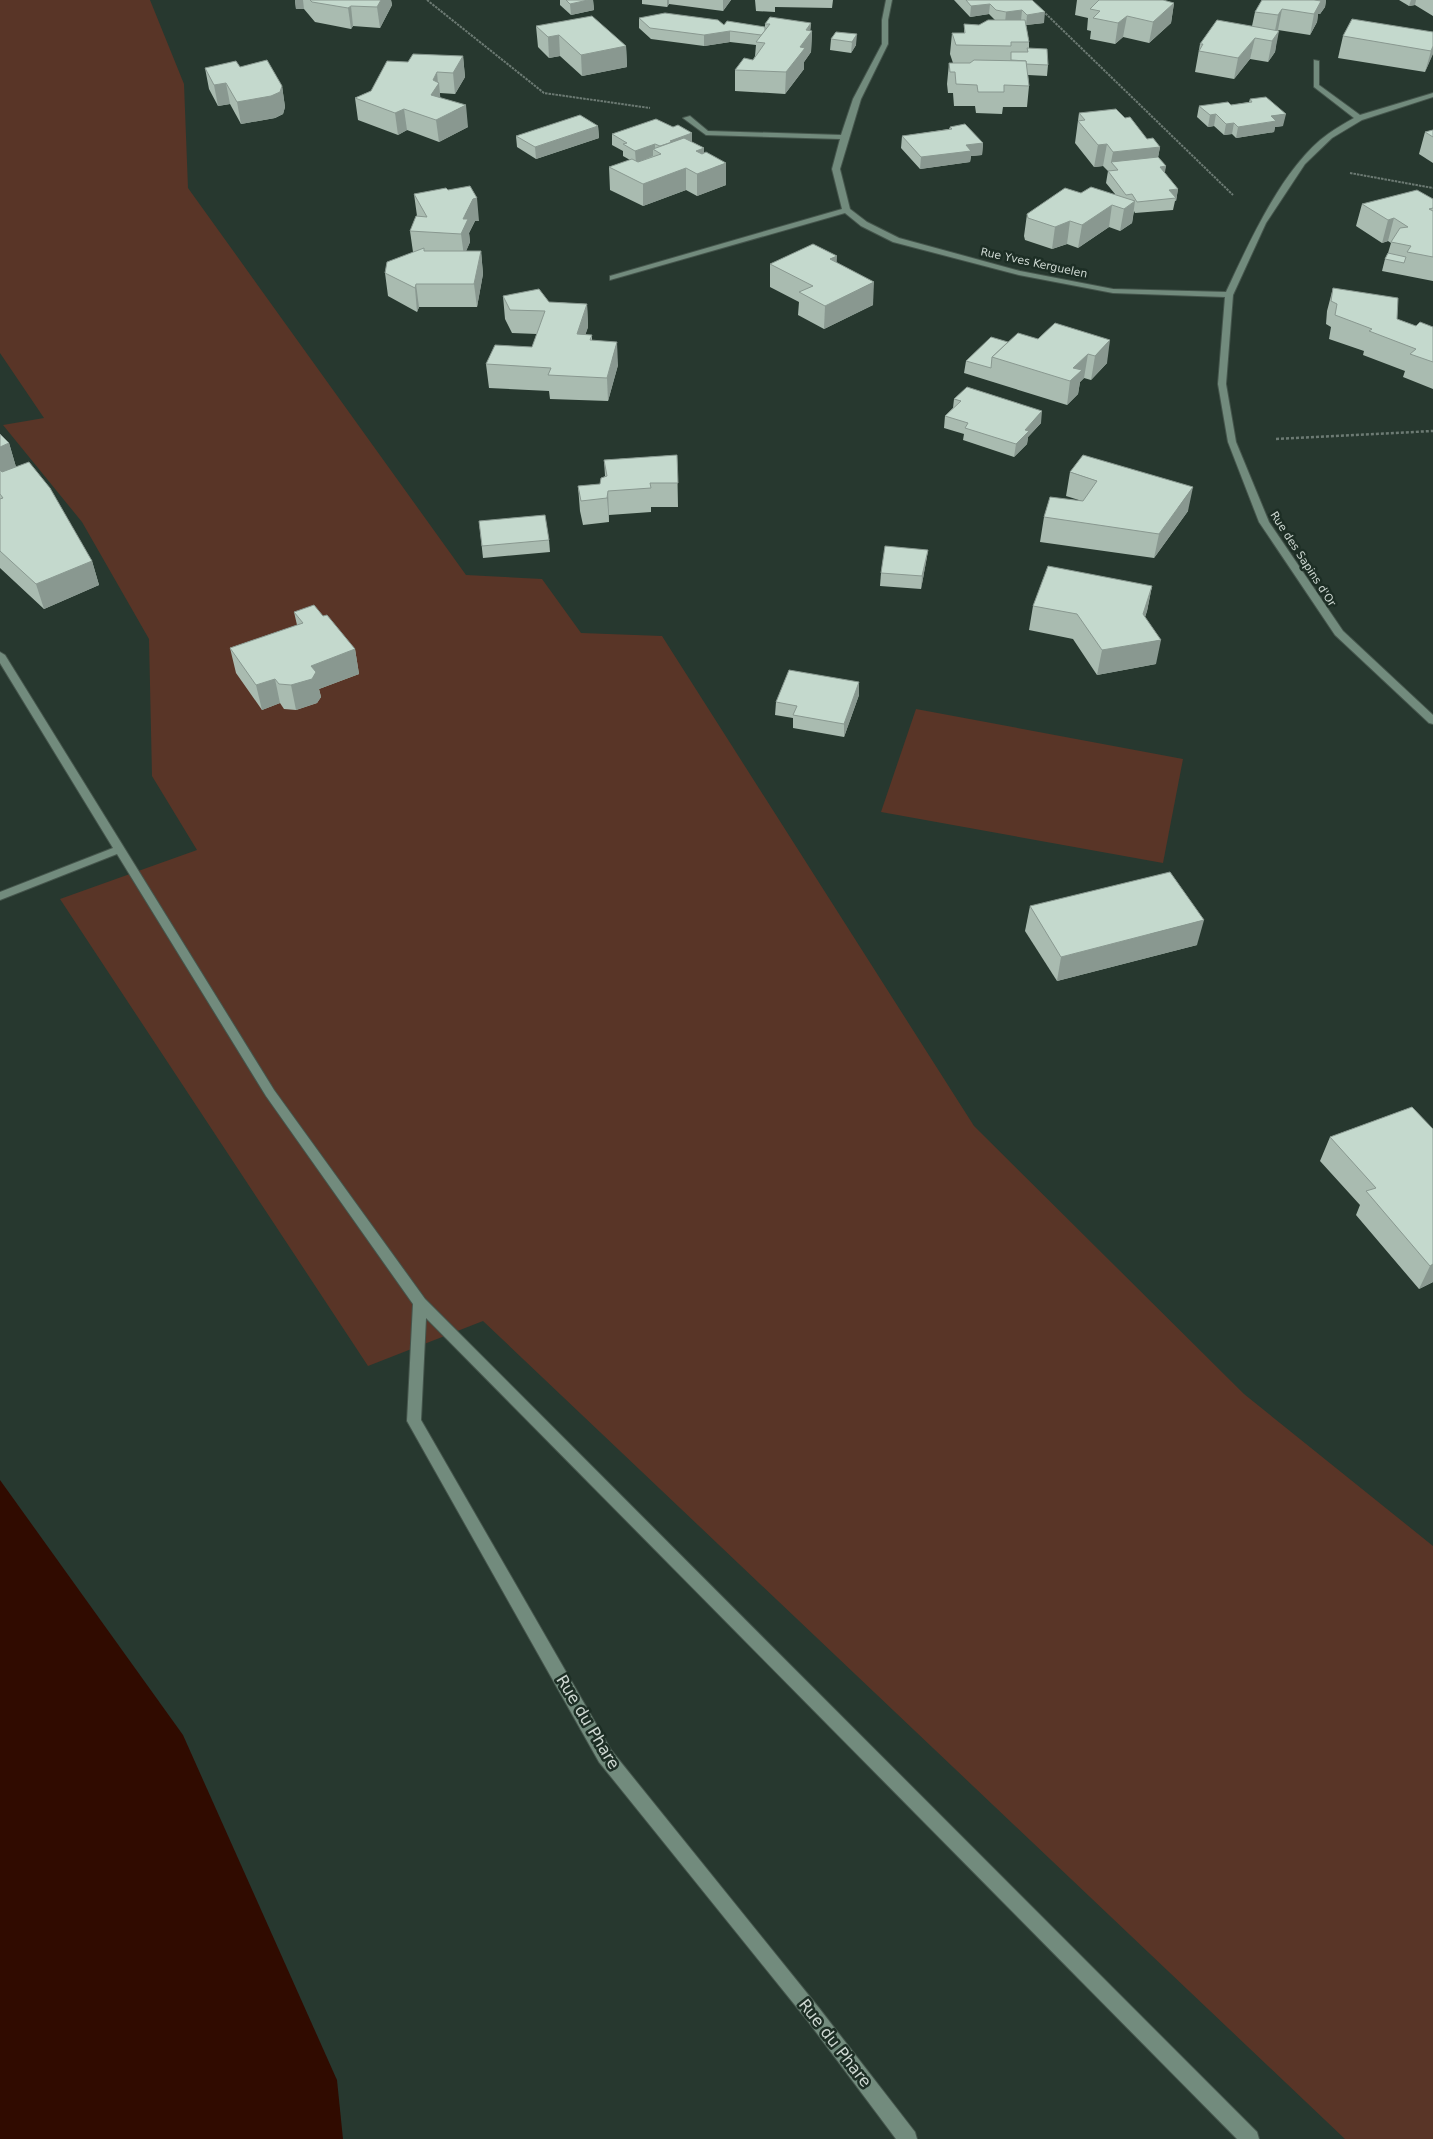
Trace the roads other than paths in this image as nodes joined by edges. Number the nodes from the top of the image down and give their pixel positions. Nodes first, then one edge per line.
1 (889, 0) edge
2 (1316, 61) dead end
3 (1433, 95) edge
4 (687, 118) road end
5 (1358, 118) junction
6 (844, 137) junction
7 (846, 210) junction
8 (613, 278) dead end
9 (1229, 295) junction
10 (0, 655) edge
11 (1433, 721) edge
12 (120, 850) junction
13 (0, 896) edge
14 (420, 1303) junction
15 (908, 2139) edge
16 (1250, 2139) edge

1 - 6 street
2 - 5 street
3 - 5 street, Rue des Sapins d'Or
4 - 6 street
5 - 9 street, Rue des Sapins d'Or
6 - 7 street
7 - 8 street
7 - 9 street, Rue Yves Kerguelen
9 - 11 street, Rue des Sapins d'Or
10 - 12 street
12 - 13 street
12 - 14 street
14 - 15 street, Rue du Phare
14 - 16 street

